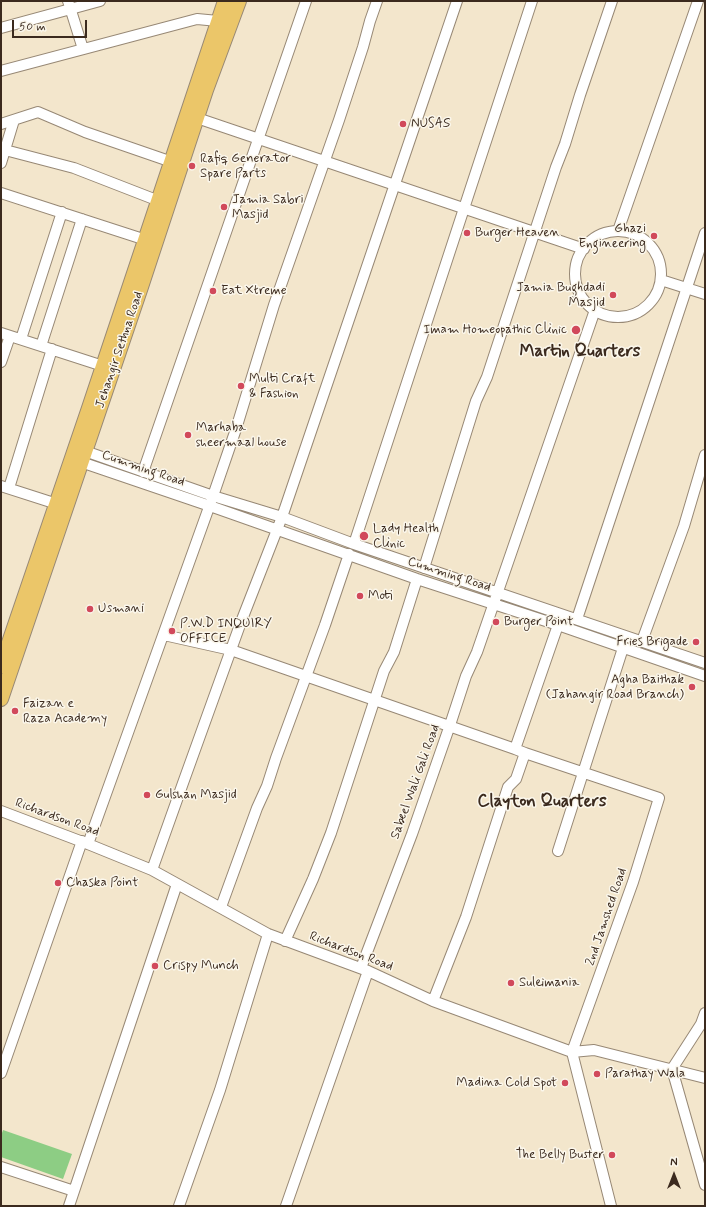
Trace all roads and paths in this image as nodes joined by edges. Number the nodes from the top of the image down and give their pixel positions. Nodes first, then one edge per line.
1 (100, 1) edge
2 (225, 1) edge
3 (239, 1) edge
4 (306, 1) edge
5 (377, 1) edge
6 (457, 1) edge
7 (532, 1) edge
8 (612, 1) edge
9 (698, 1) edge
10 (70, 5) edge
11 (218, 21) junction
12 (1, 28) edge
13 (83, 49) junction
14 (1, 71) edge
15 (197, 118) junction
16 (14, 120) junction
17 (1, 124) edge
18 (258, 139) junction
19 (5, 150) junction
20 (325, 161) junction
21 (172, 162) junction
22 (1, 163) edge
23 (394, 185) junction
24 (1, 193) edge
25 (159, 201) junction
26 (464, 208) junction
27 (62, 212) junction
28 (82, 219) junction
29 (618, 231) junction
30 (535, 233) junction
31 (705, 233) edge
32 (146, 240) junction
33 (584, 249) junction
34 (661, 280) junction
35 (687, 288) junction
36 (705, 294) edge
37 (595, 310) junction
38 (6, 334) edge
39 (21, 339) junction
40 (41, 346) junction
41 (52, 349) junction
42 (1, 362) edge
43 (103, 366) junction
44 (78, 455) junction
45 (705, 455) edge
46 (143, 472) junction
47 (5, 487) edge
48 (213, 496) junction
49 (57, 504) junction
50 (210, 506) junction
51 (282, 517) junction
52 (276, 530) junction
53 (354, 544) junction
54 (349, 554) junction
55 (424, 568) junction
56 (417, 579) junction
57 (498, 592) junction
58 (494, 604) junction
59 (577, 619) junction
60 (558, 625) junction
61 (164, 635) junction
62 (5, 640) edge
63 (642, 641) junction
64 (623, 648) junction
65 (231, 650) junction
66 (705, 663) edge
67 (1, 666) edge
68 (306, 676) junction
69 (705, 676) edge
70 (1, 699) edge
71 (375, 700) junction
72 (450, 725) junction
73 (515, 749) junction
74 (525, 753) junction
75 (583, 773) junction
76 (1, 811) edge
77 (85, 842) junction
78 (558, 851) dead end
79 (152, 870) junction
80 (177, 884) junction
81 (221, 907) junction
82 (268, 934) junction
83 (285, 941) junction
84 (365, 969) junction
85 (433, 1001) junction
86 (705, 1013) edge
87 (572, 1052) junction
88 (672, 1069) junction
89 (1, 1073) edge
90 (705, 1078) edge
91 (1, 1167) edge
92 (705, 1185) edge
93 (74, 1191) junction
94 (69, 1206) edge
95 (179, 1206) edge
96 (286, 1206) edge
97 (611, 1206) edge

1 - 10 street
2 - 11 highway, Jehangir Sethna Road
3 - 15 highway, Jehangir Sethna Road
4 - 18 street
5 - 20 street
6 - 23 street
7 - 26 street
8 - 30 street
9 - 29 street
10 - 12 street
10 - 13 street
11 - 13 street
11 - 21 highway, Jehangir Sethna Road
13 - 14 street
15 - 18 street
15 - 44 highway, Jehangir Sethna Road
16 - 17 street
16 - 19 street
16 - 21 street
18 - 20 street
18 - 46 street
19 - 22 street
19 - 25 street
20 - 23 street
20 - 48 street
21 - 25 highway, Jehangir Sethna Road
23 - 26 street
23 - 51 street
24 - 27 street
25 - 32 highway, Jehangir Sethna Road
26 - 30 street
26 - 53 street
27 - 28 street
27 - 39 street
28 - 32 street
28 - 40 street
29 - 33 street
29 - 34 street
30 - 33 street
30 - 55 street
31 - 35 street
32 - 43 highway, Jehangir Sethna Road
33 - 37 street
34 - 35 street
34 - 37 street
35 - 36 street
35 - 59 street
37 - 57 street, Sabeel Wali Gali Road
38 - 39 street
38 - 42 street
39 - 40 street
40 - 41 street
41 - 43 street
41 - 47 street
43 - 44 highway, Jehangir Sethna Road
44 - 46 street, Cumming Road
44 - 49 highway, Jehangir Sethna Road
44 - 50 street, Cumming Road
44 - 70 highway, Jehangir Sethna Road
45 - 63 street
46 - 48 street, Cumming Road
47 - 49 street
48 - 50 street
48 - 51 street, Cumming Road
49 - 62 highway, Jehangir Sethna Road
50 - 52 street, Cumming Road
50 - 61 street
51 - 52 street
51 - 53 street, Cumming Road
52 - 54 street, Cumming Road
52 - 65 street
53 - 55 street, Cumming Road
54 - 56 street, Cumming Road
54 - 68 street
55 - 57 street, Cumming Road
56 - 58 street, Cumming Road
56 - 71 street
57 - 58 street, Sabeel Wali Gali Road
57 - 59 street, Cumming Road
58 - 60 street, Cumming Road
58 - 72 street, Sabeel Wali Gali Road
59 - 63 street, Cumming Road
60 - 64 street, Cumming Road
60 - 73 street
61 - 65 street
61 - 77 street
62 - 67 highway, Jehangir Sethna Road
63 - 66 street, Cumming Road
64 - 69 street, Cumming Road
64 - 75 street
65 - 68 street
65 - 79 street
68 - 71 street
68 - 81 street
71 - 72 street
71 - 83 street
72 - 73 street
72 - 84 street, Sabeel Wali Gali Road
73 - 74 street
74 - 75 street
74 - 85 street
75 - 78 street
75 - 87 street, 2nd Jamshed Road
76 - 77 street, Richardson Road
77 - 79 street, Richardson Road
77 - 89 street
79 - 80 street, Richardson Road
80 - 81 street, Richardson Road
80 - 93 street
81 - 82 street, Richardson Road
82 - 83 street, Richardson Road
82 - 95 street
83 - 84 street, Richardson Road
84 - 85 street, Richardson Road
84 - 96 street, Sabeel Wali Gali Road
85 - 87 street, Richardson Road
86 - 88 street
87 - 88 street, Richardson Road
87 - 97 street
88 - 90 street, Richardson Road
88 - 92 street
91 - 93 street
93 - 94 street

